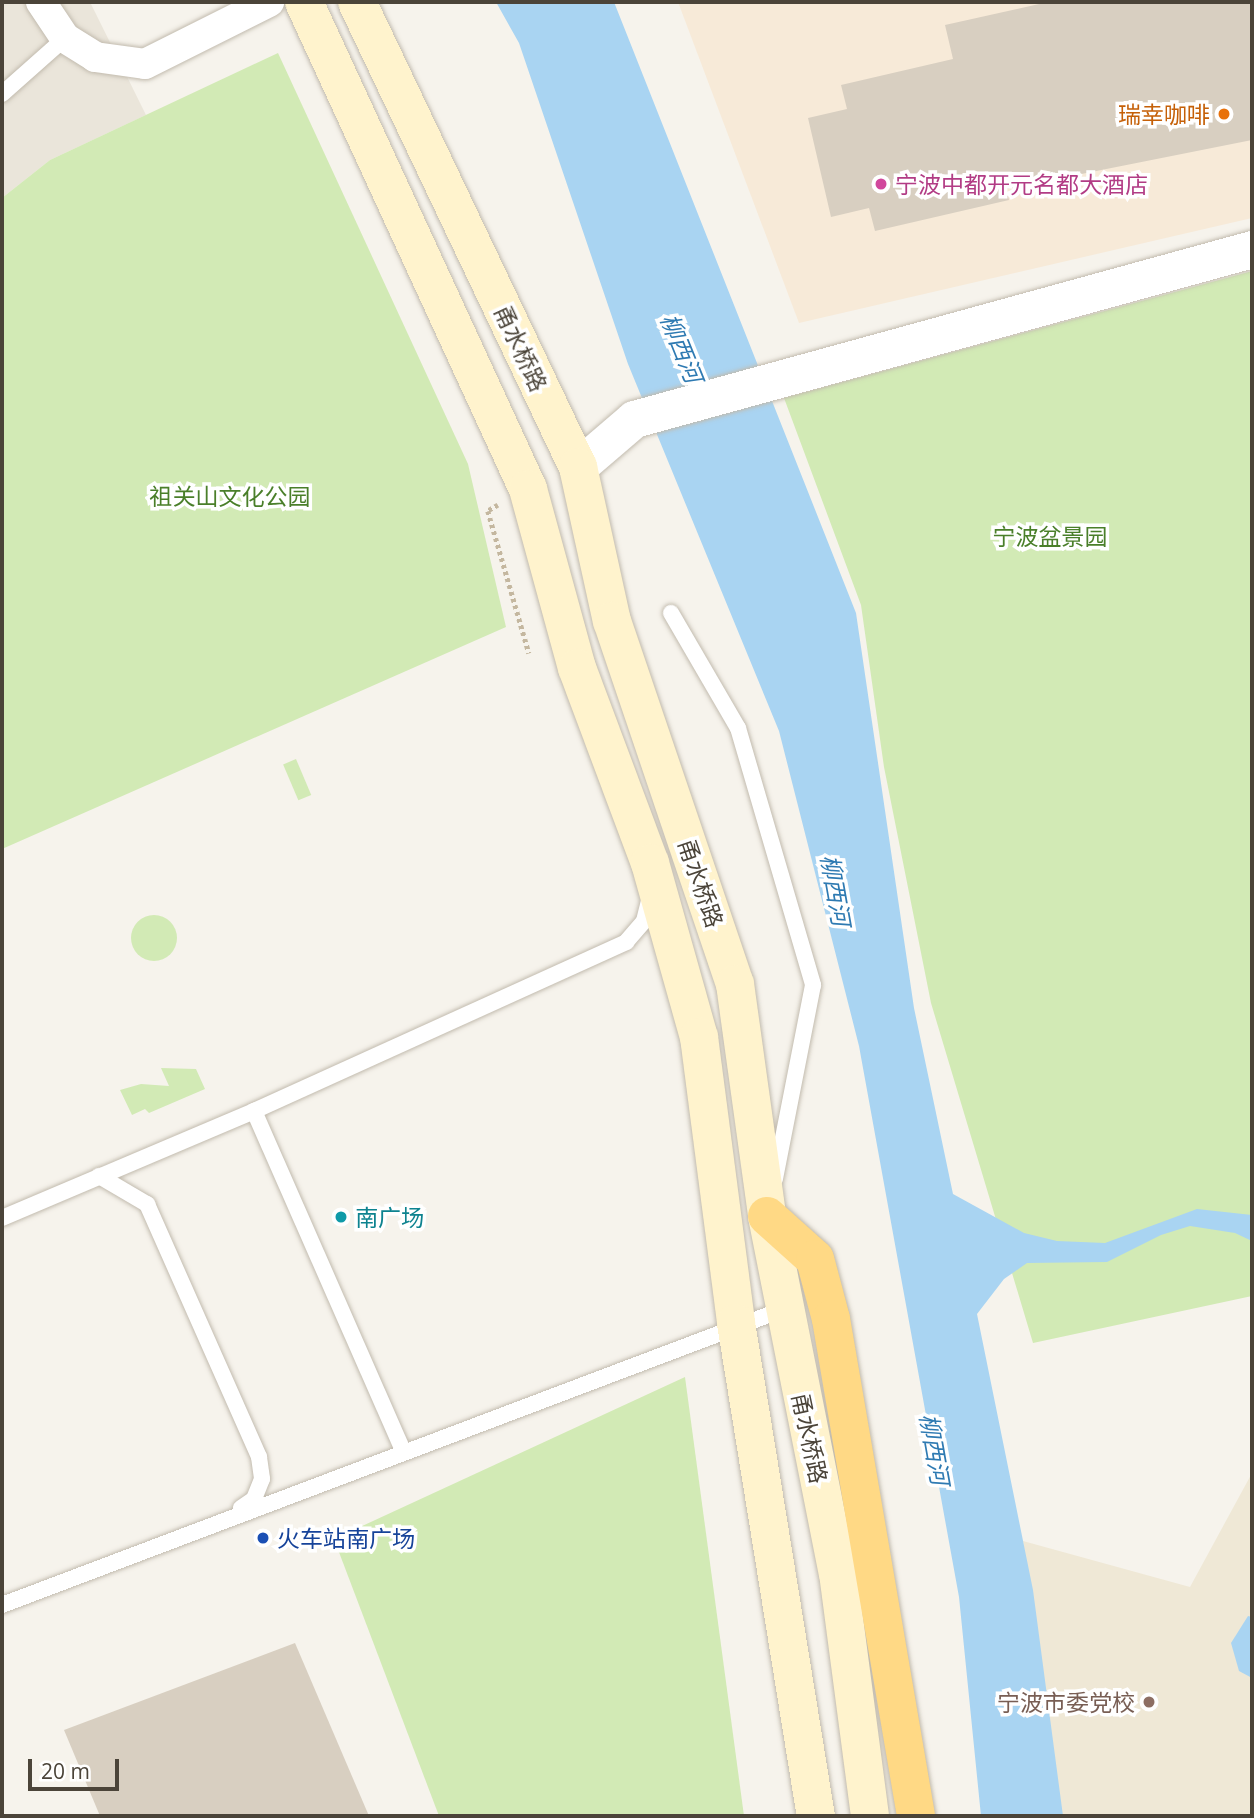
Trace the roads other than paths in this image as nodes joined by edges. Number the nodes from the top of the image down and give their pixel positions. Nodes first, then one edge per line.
1 (41, 2) edge
2 (269, 2) edge
3 (304, 2) edge
4 (357, 2) edge
5 (65, 38) junction
6 (2, 94) edge
7 (1252, 249) edge
8 (578, 467) junction
9 (671, 613) dead end
10 (650, 863) junction
11 (254, 1111) junction
12 (99, 1176) junction
13 (767, 1216) junction
14 (2, 1218) edge
15 (784, 1308) junction
16 (736, 1323) junction
17 (402, 1450) junction
18 (234, 1513) junction
19 (2, 1605) edge
20 (816, 1816) edge
21 (870, 1816) edge
22 (916, 1816) edge

1 - 5 street
2 - 5 street
3 - 10 main road, 甬水桥路
4 - 8 main road, 甬水桥路
5 - 6 lane
7 - 8 street
8 - 13 main road, 甬水桥路
9 - 13 lane
10 - 11 lane
10 - 16 main road, 甬水桥路
11 - 12 lane
11 - 17 lane
12 - 14 lane
12 - 18 lane
13 - 15 main road, 甬水桥路
13 - 22 highway
15 - 16 lane
15 - 21 main road, 甬水桥路
16 - 17 lane
16 - 20 main road, 甬水桥路
17 - 18 lane
18 - 19 lane

